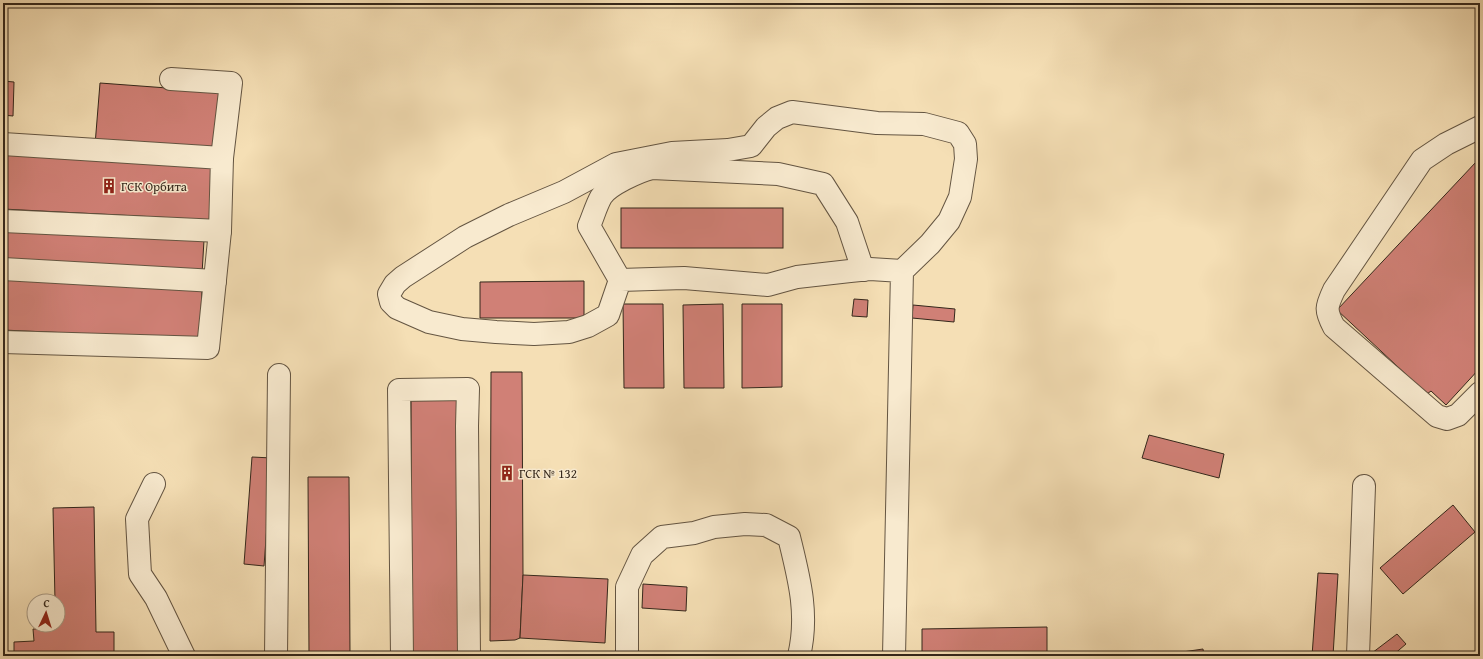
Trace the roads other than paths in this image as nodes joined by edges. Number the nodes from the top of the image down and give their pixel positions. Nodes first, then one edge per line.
1 (171, 79) dead end
2 (1480, 127) edge
3 (3, 144) edge
4 (222, 158) junction
5 (3, 222) edge
6 (220, 231) junction
7 (3, 270) edge
8 (863, 270) junction
9 (902, 271) junction
10 (620, 280) junction
11 (215, 281) junction
12 (3, 342) edge
13 (279, 375) dead end
14 (1480, 393) edge
15 (154, 484) dead end
16 (1364, 486) dead end
17 (184, 656) edge
18 (276, 656) edge
19 (402, 656) edge
20 (469, 656) edge
21 (626, 656) edge
22 (800, 656) edge
23 (894, 656) edge
24 (1358, 656) edge

1 - 4 lane
2 - 14 lane
3 - 4 lane
4 - 6 lane
5 - 6 lane
6 - 11 lane
7 - 11 lane
8 - 9 lane
8 - 10 lane
8 - 10 lane
9 - 10 lane
9 - 23 lane
11 - 12 lane
13 - 18 lane
15 - 17 lane
16 - 24 lane
19 - 20 lane
21 - 22 lane

